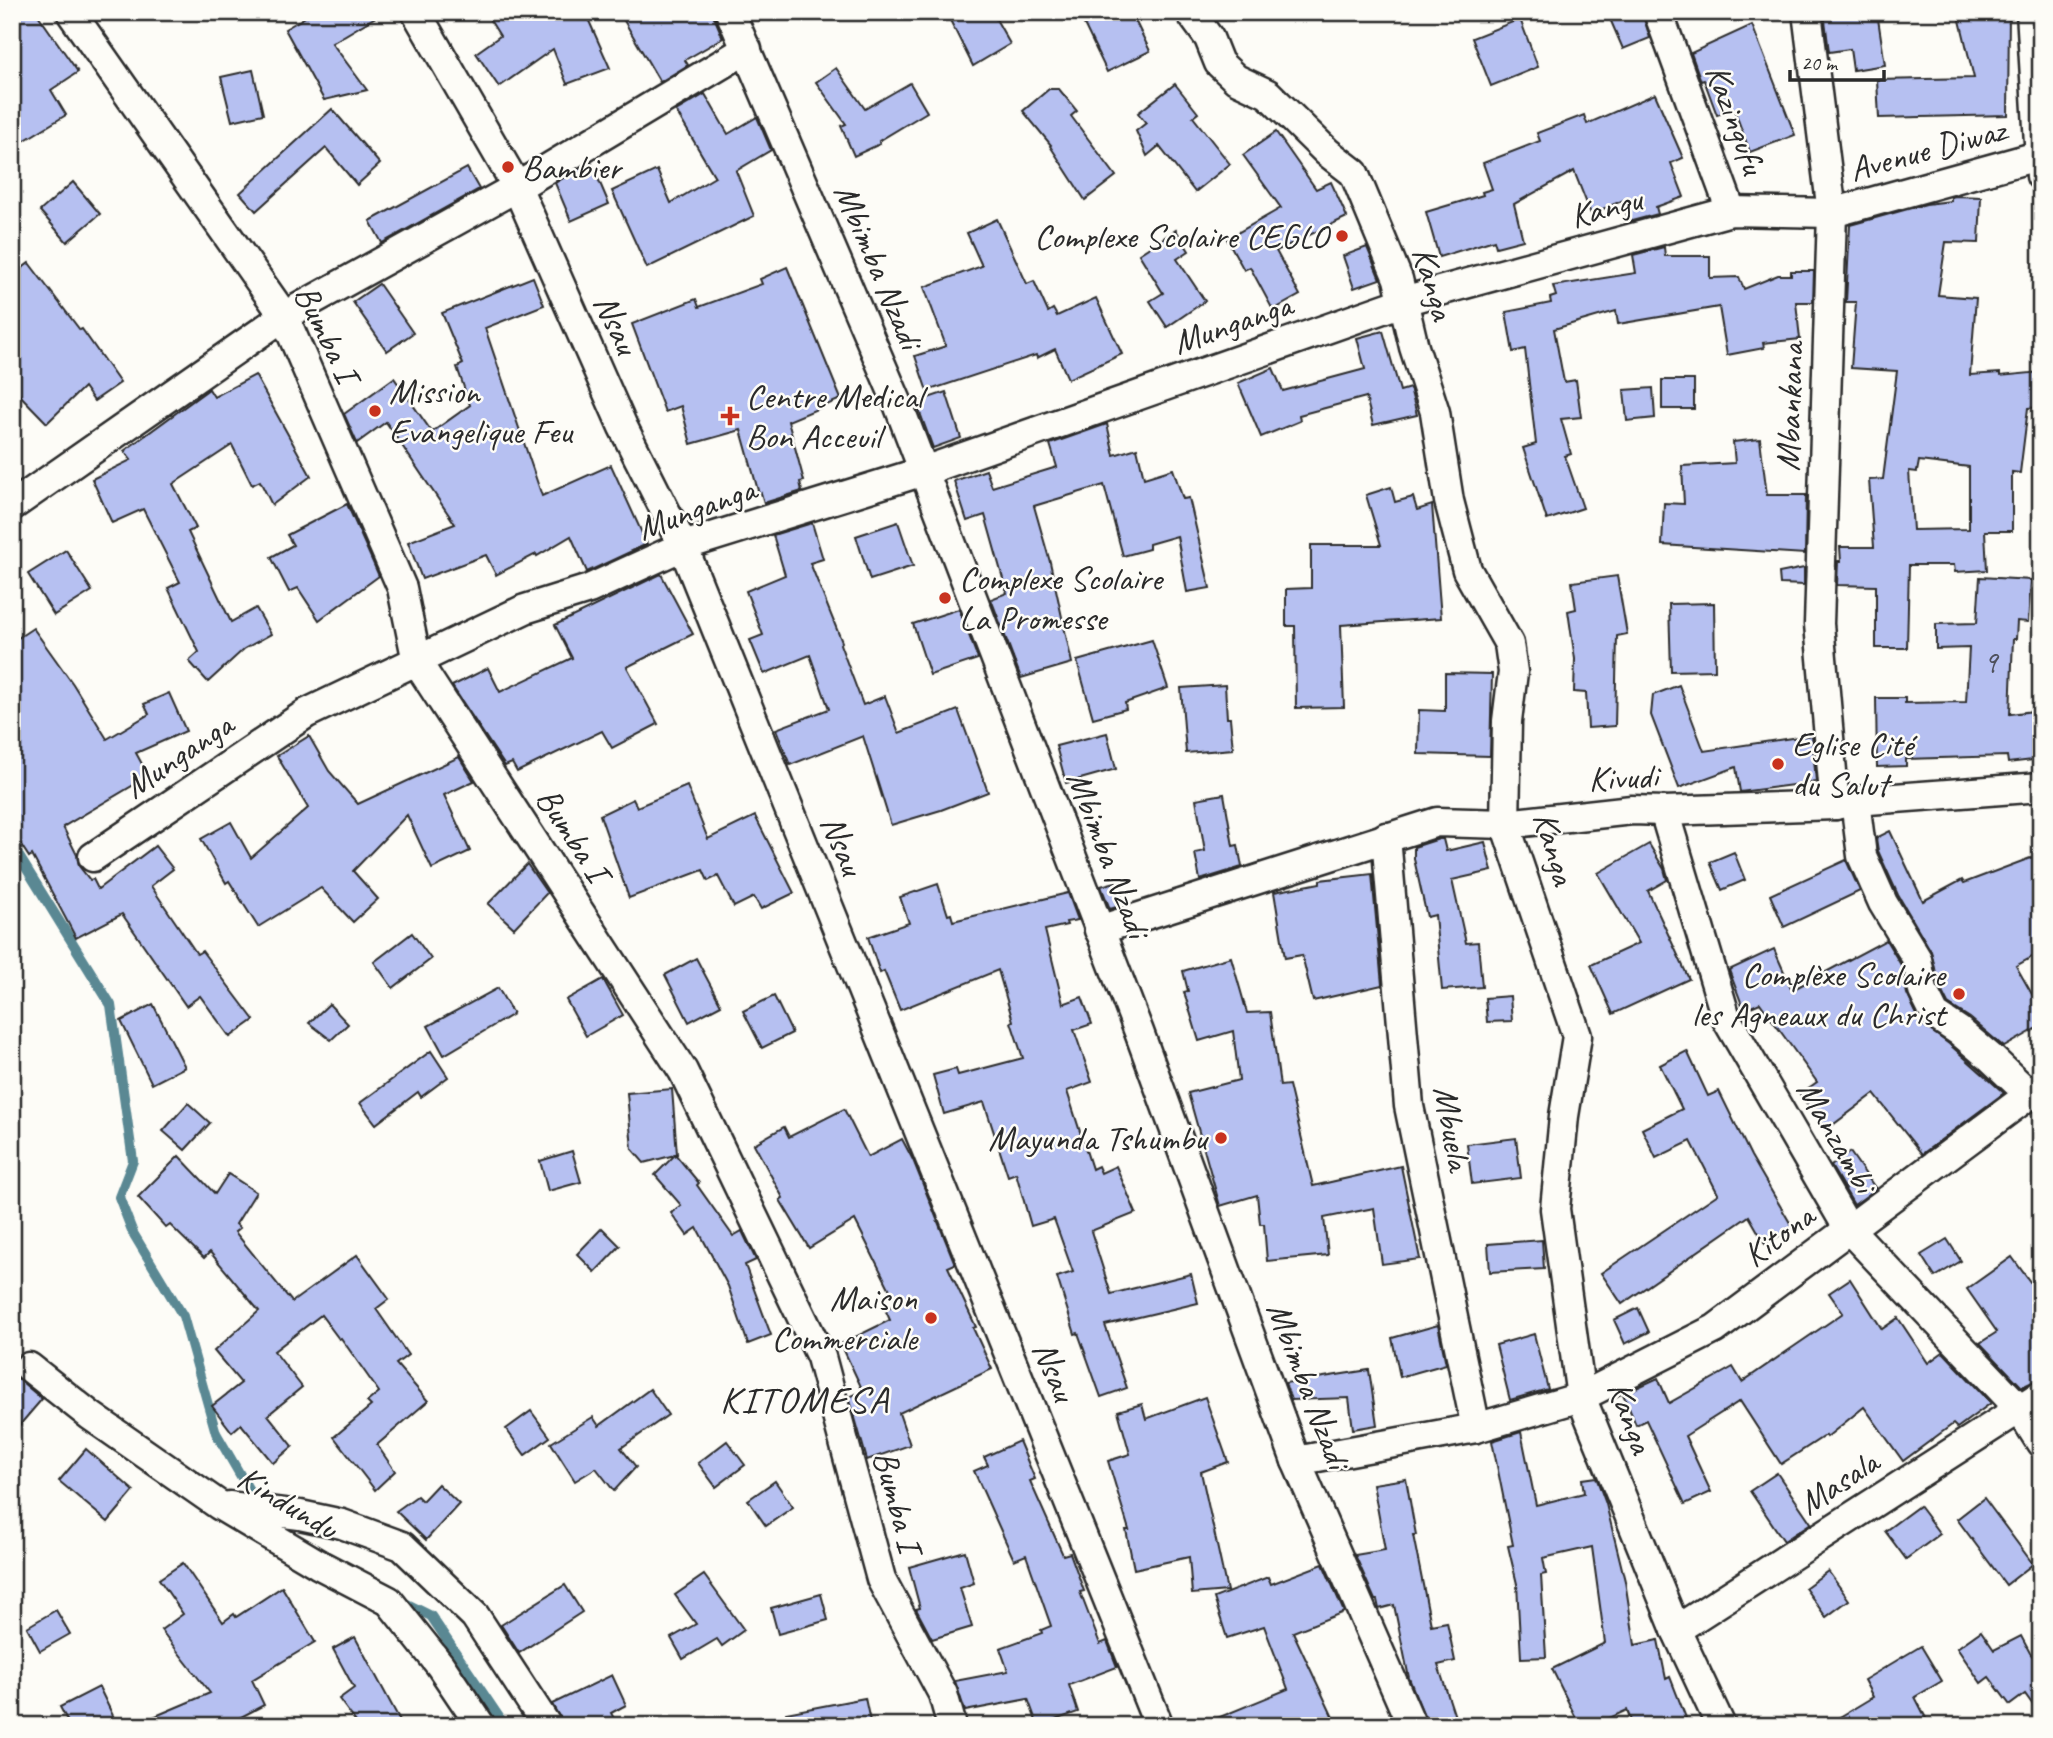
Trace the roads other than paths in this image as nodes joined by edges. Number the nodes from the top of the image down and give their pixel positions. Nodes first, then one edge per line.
1 (416, 12) edge
2 (730, 12) edge
3 (1189, 12) edge
4 (1658, 12) edge
5 (1807, 12) edge
6 (2031, 12) edge
7 (72, 14) dead end
8 (747, 49) junction
9 (2040, 162) edge
10 (517, 187) junction
11 (1731, 211) junction
12 (1832, 213) junction
13 (1404, 302) junction
14 (284, 316) junction
15 (924, 471) junction
16 (12, 506) edge
17 (683, 546) junction
18 (417, 662) junction
19 (2041, 787) edge
20 (1845, 803) junction
21 (1664, 811) junction
22 (1505, 824) junction
23 (1386, 837) junction
24 (93, 857) dead end
25 (1099, 930) junction
26 (2035, 1091) edge
27 (1848, 1228) junction
28 (29, 1367) dead end
29 (1581, 1397) junction
30 (2030, 1401) edge
31 (1476, 1428) junction
32 (2041, 1443) edge
33 (1296, 1461) junction
34 (219, 1505) junction
35 (1676, 1630) junction
36 (481, 1726) edge
37 (547, 1726) edge
38 (952, 1726) edge
39 (1158, 1726) edge
40 (1412, 1726) edge
41 (1721, 1726) edge

1 - 10 street, Nsau
2 - 8 street, Mbimba Nzadi
3 - 13 street, Kanga
4 - 11 street, Kazingufu
5 - 12 street, Mbankana
6 - 9 street
7 - 14 street, Bumba I
8 - 10 street
8 - 15 street, Mbimba Nzadi
9 - 12 street, Avenue Diwaz
10 - 14 street
10 - 17 street, Nsau
11 - 12 street, Kangu
11 - 13 street, Kangu
12 - 20 street, Mbankana
13 - 15 street, Munganga
13 - 22 street, Kanga
14 - 16 street
14 - 18 street, Bumba I
15 - 17 street, Munganga
15 - 25 street, Mbimba Nzadi
17 - 18 street, Munganga
17 - 39 street, Nsau
18 - 24 street, Munganga
18 - 38 street, Bumba I
19 - 20 street, Kivudi
20 - 21 street, Kivudi
20 - 26 street, Mbankana
21 - 22 street, Kivudi
21 - 27 street, Manzambi
22 - 23 street, Kivudi
22 - 29 street, Kanga
23 - 25 street, Kivudi
23 - 31 street, Mbuela
25 - 33 street, Mbimba Nzadi
26 - 27 street, Kitona
27 - 29 street, Kitona
27 - 30 street, Manzambi
28 - 34 street, Kindundu
29 - 31 street, Kitona
29 - 35 street, Kanga
30 - 32 street, Manzambi
30 - 35 street, Masala
31 - 33 street, Kitona
33 - 40 street, Mbimba Nzadi
34 - 36 street, Kindundu
34 - 37 street
35 - 41 street, Kanga

